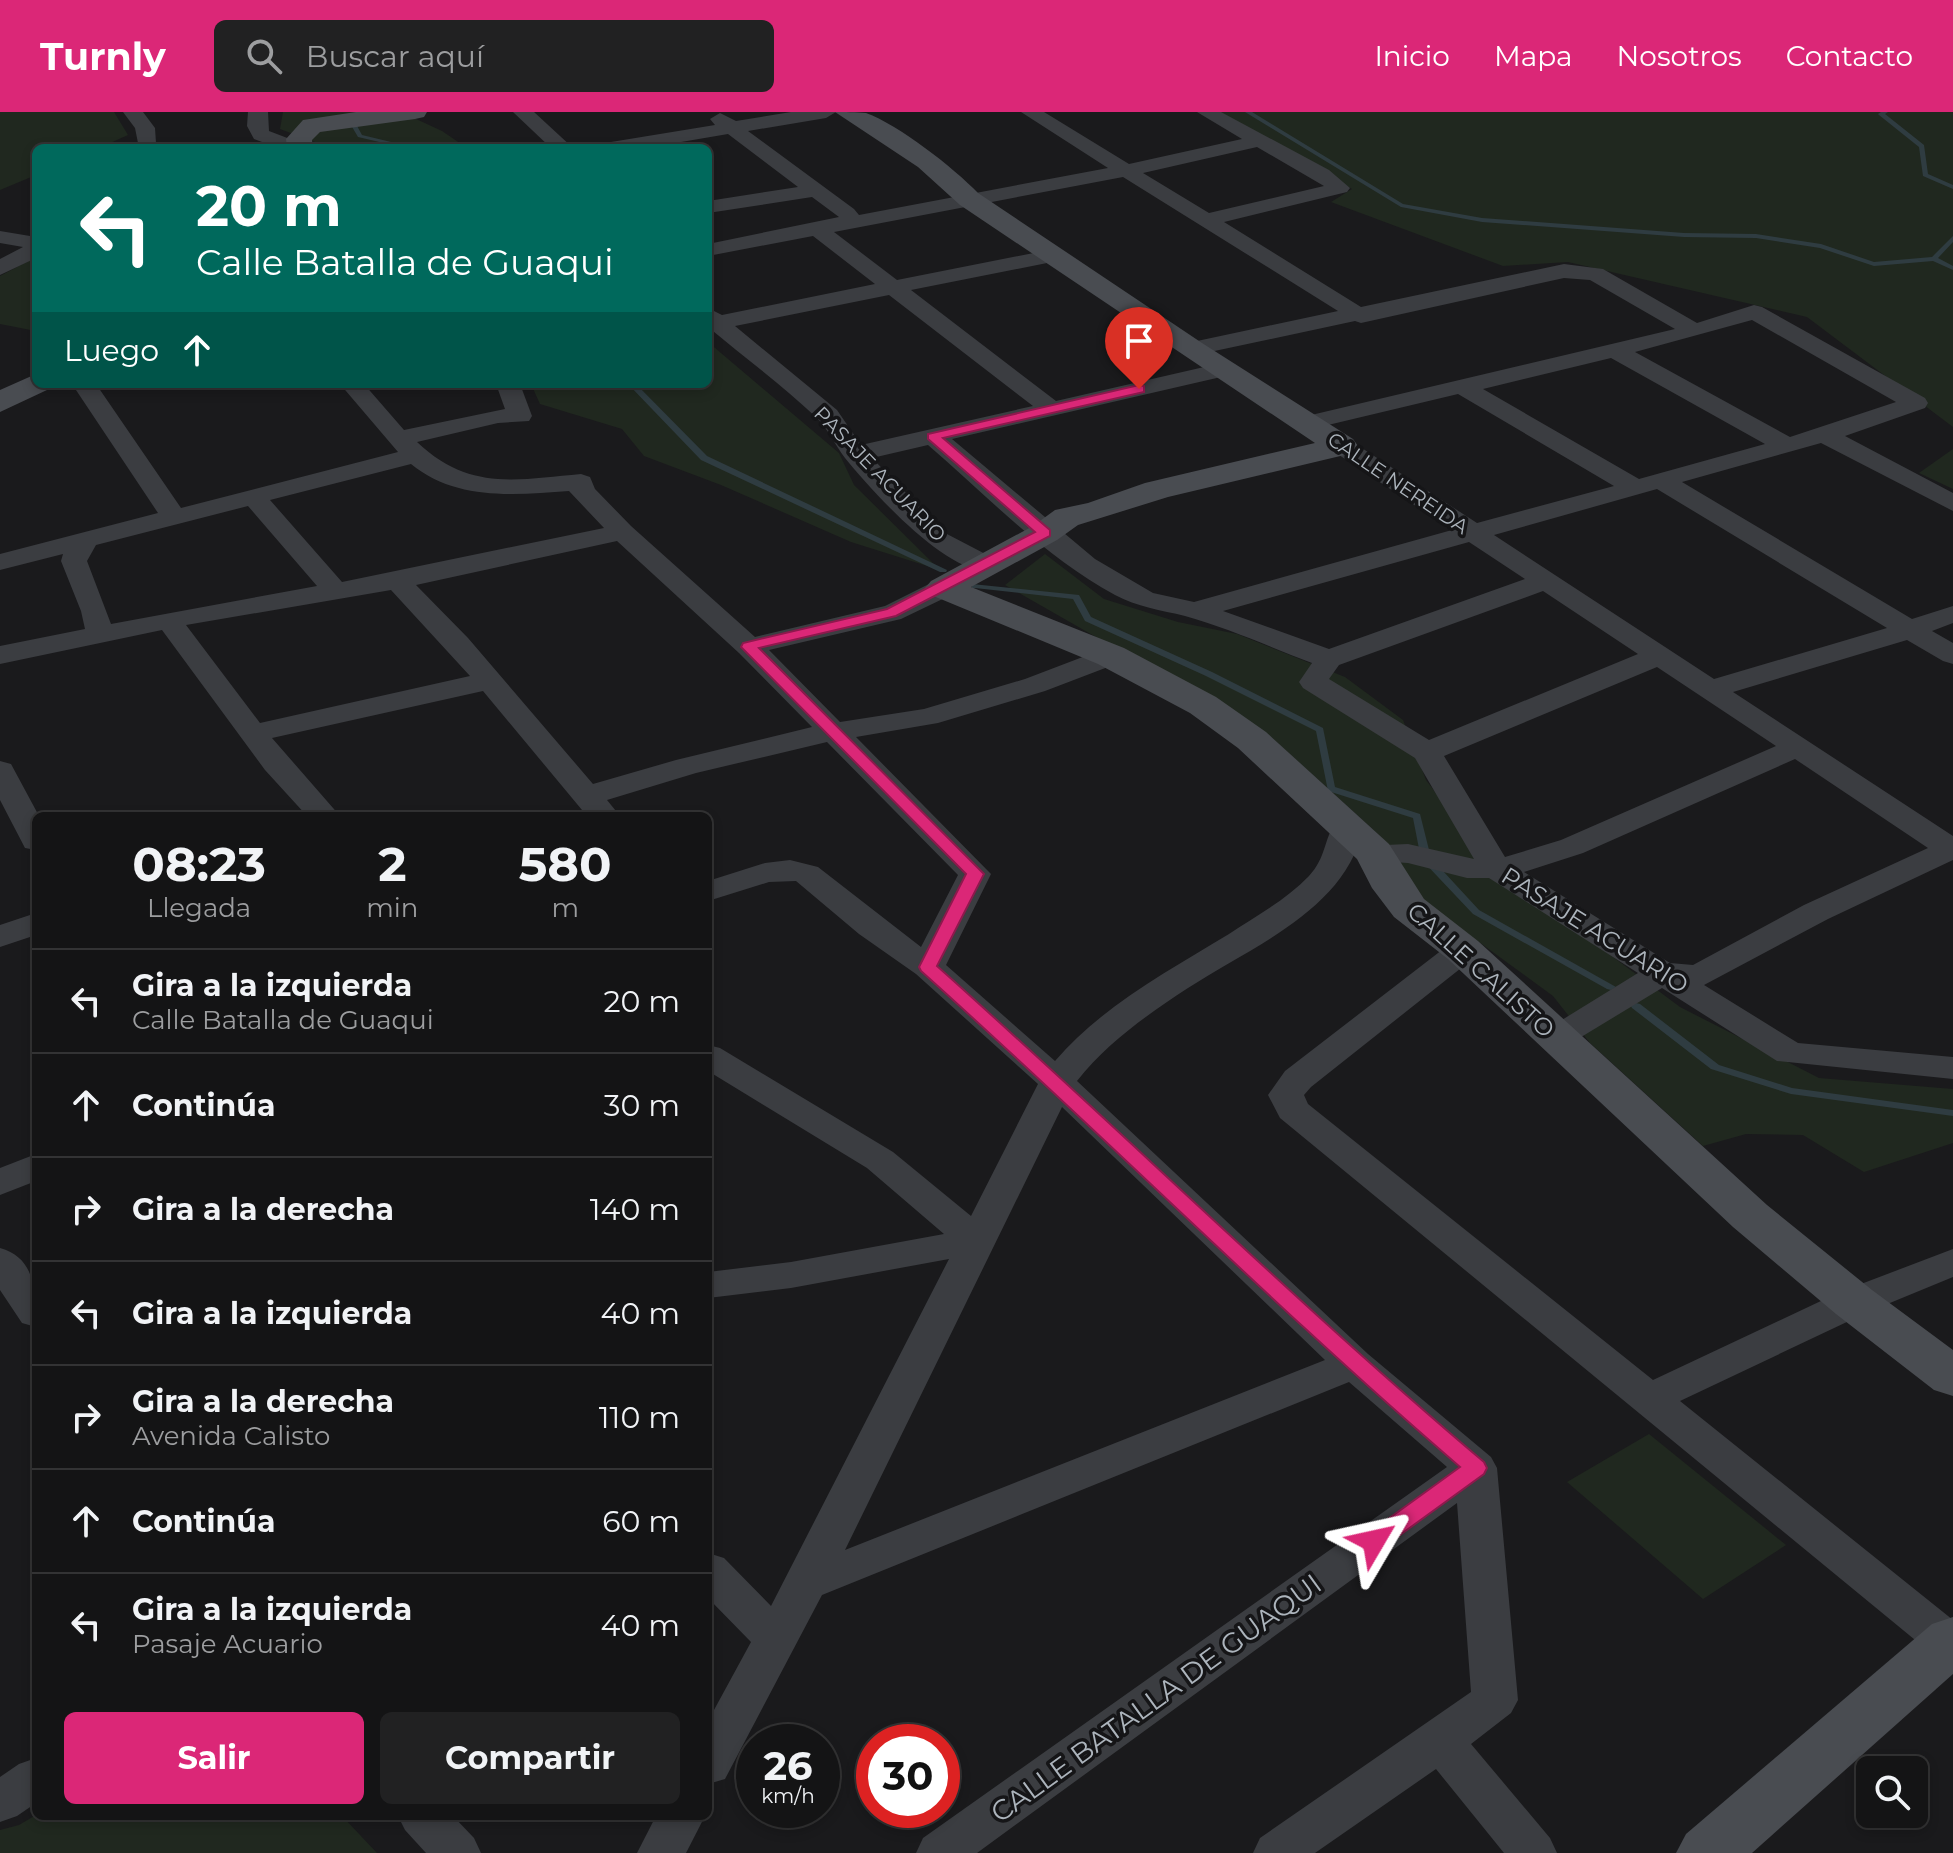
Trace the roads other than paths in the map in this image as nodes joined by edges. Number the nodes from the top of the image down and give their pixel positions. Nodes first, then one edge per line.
1 (133, 112) edge
2 (258, 112) edge
3 (415, 112) edge
4 (523, 112) edge
5 (710, 112) edge
6 (826, 112) edge
7 (847, 112) edge
8 (1031, 112) edge
9 (1207, 112) edge
10 (731, 128) junction
11 (1257, 141) junction
12 (146, 144) edge
13 (287, 144) edge
14 (298, 144) edge
15 (559, 144) edge
16 (635, 144) edge
17 (1124, 171) junction
18 (817, 190) junction
19 (969, 199) junction
20 (712, 206) edge
21 (1203, 221) junction
22 (853, 223) junction
23 (818, 230) junction
24 (0, 237) edge
25 (32, 242) edge
26 (712, 249) edge
27 (32, 251) edge
28 (1054, 255) junction
29 (0, 268) edge
30 (893, 287) junction
31 (1361, 316) junction
32 (712, 319) edge
33 (1695, 331) junction
34 (1191, 349) junction
35 (1614, 350) junction
36 (1226, 369) junction
37 (32, 385) edge
38 (1461, 386) junction
39 (87, 388) edge
40 (356, 388) edge
41 (510, 388) edge
42 (0, 403) edge
43 (1052, 409) junction
44 (1307, 423) junction
45 (1824, 435) junction
46 (933, 436) junction
47 (1786, 445) junction
48 (408, 446) junction
49 (1342, 446) junction
50 (855, 454) junction
51 (1646, 482) junction
52 (253, 496) junction
53 (1953, 503) edge
54 (174, 517) junction
55 (1471, 531) junction
56 (622, 532) junction
57 (1045, 533) junction
58 (87, 539) junction
59 (0, 562) edge
60 (983, 564) junction
61 (397, 581) junction
62 (1546, 581) junction
63 (943, 588) junction
64 (334, 589) junction
65 (1195, 610) junction
66 (1953, 614) edge
67 (169, 621) junction
68 (1911, 630) junction
69 (100, 636) junction
70 (749, 647) junction
71 (0, 655) edge
72 (1953, 655) edge
73 (1111, 656) junction
74 (1659, 656) junction
75 (1329, 659) junction
76 (489, 681) junction
77 (1710, 689) junction
78 (831, 732) junction
79 (253, 733) junction
80 (1798, 748) junction
81 (1427, 752) junction
82 (0, 770) edge
83 (595, 806) edge
84 (316, 812) edge
85 (32, 833) edge
86 (1360, 840) junction
87 (1952, 849) edge
88 (1496, 869) junction
89 (712, 890) edge
90 (32, 925) edge
91 (0, 937) edge
92 (1463, 950) junction
93 (928, 967) junction
94 (1662, 973) junction
95 (1556, 1038) junction
96 (712, 1058) edge
97 (1953, 1068) edge
98 (1057, 1082) junction
99 (32, 1168) edge
100 (0, 1183) edge
101 (976, 1241) junction
102 (0, 1261) edge
103 (1953, 1262) edge
104 (712, 1285) edge
105 (1854, 1302) junction
106 (32, 1307) edge
107 (1354, 1364) junction
108 (1953, 1377) edge
109 (1649, 1399) junction
110 (1476, 1468) junction
111 (712, 1574) edge
112 (806, 1583) junction
113 (775, 1638) junction
114 (1952, 1643) edge
115 (1441, 1741) junction
116 (712, 1757) edge
117 (32, 1781) edge
118 (0, 1802) edge
119 (426, 1820) edge
120 (679, 1820) edge
121 (457, 1853) edge
122 (661, 1853) edge
123 (940, 1853) edge
124 (1277, 1853) edge
125 (1533, 1853) edge
126 (1708, 1853) edge

1 - 12 street
2 - 13 street
3 - 14 street
4 - 15 street
5 - 10 street
6 - 10 street
7 - 19 street, CALLE NEREIDA
8 - 17 street
9 - 11 street
10 - 16 street
10 - 18 street
11 - 17 street
11 - 21 street
17 - 19 street
17 - 21 street
18 - 20 street
18 - 22 street
19 - 22 street
19 - 28 street, CALLE NEREIDA
21 - 31 street
22 - 23 street
23 - 26 street
23 - 30 street
24 - 25 street
27 - 29 street
28 - 30 street
28 - 34 street, CALLE NEREIDA
30 - 32 street
30 - 43 street
31 - 33 street
31 - 34 street
32 - 50 street, PASAJE ACUARIO
33 - 35 street
33 - 45 street
34 - 36 street, CALLE NEREIDA
35 - 38 street
35 - 47 street
36 - 43 street
36 - 44 street, CALLE NEREIDA
37 - 42 street
38 - 44 street
38 - 51 street
39 - 54 street
40 - 48 street
41 - 48 street
43 - 46 street
44 - 49 street, CALLE NEREIDA
45 - 47 street
45 - 53 street
46 - 50 street
46 - 57 street
47 - 51 street
48 - 52 street
48 - 56 street
49 - 55 street, CALLE NEREIDA
49 - 57 street
50 - 60 street, PASAJE ACUARIO
51 - 55 street
51 - 68 street
52 - 54 street
52 - 64 street
54 - 58 street
55 - 62 street, CALLE NEREIDA
55 - 65 street
56 - 61 street
56 - 70 street
57 - 60 street
57 - 65 street
58 - 59 street
58 - 69 street
60 - 63 street
61 - 64 street
61 - 76 street
62 - 74 street, CALLE NEREIDA
62 - 75 street
63 - 70 street
63 - 73 street, CALLE CALISTO
64 - 67 street
65 - 75 street
66 - 68 street
67 - 69 street
67 - 79 street
68 - 72 street
68 - 77 street
69 - 71 street
70 - 78 street
73 - 78 street
73 - 86 street, CALLE CALISTO
74 - 77 street, CALLE NEREIDA
74 - 81 street
75 - 81 street, PASAJE ACUARIO
76 - 79 street
76 - 83 street
77 - 80 street, CALLE NEREIDA
78 - 83 street
78 - 93 street
79 - 84 street
80 - 87 street, CALLE NEREIDA
80 - 88 street
81 - 88 street, PASAJE ACUARIO
82 - 85 street
86 - 88 street
86 - 92 street, CALLE CALISTO
86 - 98 street
87 - 94 street
88 - 94 street, PASAJE ACUARIO
89 - 93 street
90 - 91 street
92 - 95 street, CALLE CALISTO
92 - 109 street
93 - 98 street
94 - 95 street
94 - 97 street, PASAJE ACUARIO
95 - 105 street, CALLE CALISTO
96 - 101 street
98 - 101 street
98 - 107 street
99 - 100 street
101 - 104 street
101 - 112 street
102 - 106 street
103 - 105 street
105 - 108 street, CALLE CALISTO
105 - 109 street
107 - 110 street
107 - 112 street
109 - 114 street
110 - 115 street
110 - 123 street, CALLE BATALLA DE GUAQUI
111 - 113 street
112 - 113 street
113 - 116 street
114 - 126 street
115 - 124 street
115 - 125 street
117 - 118 street
119 - 121 street
120 - 122 street

